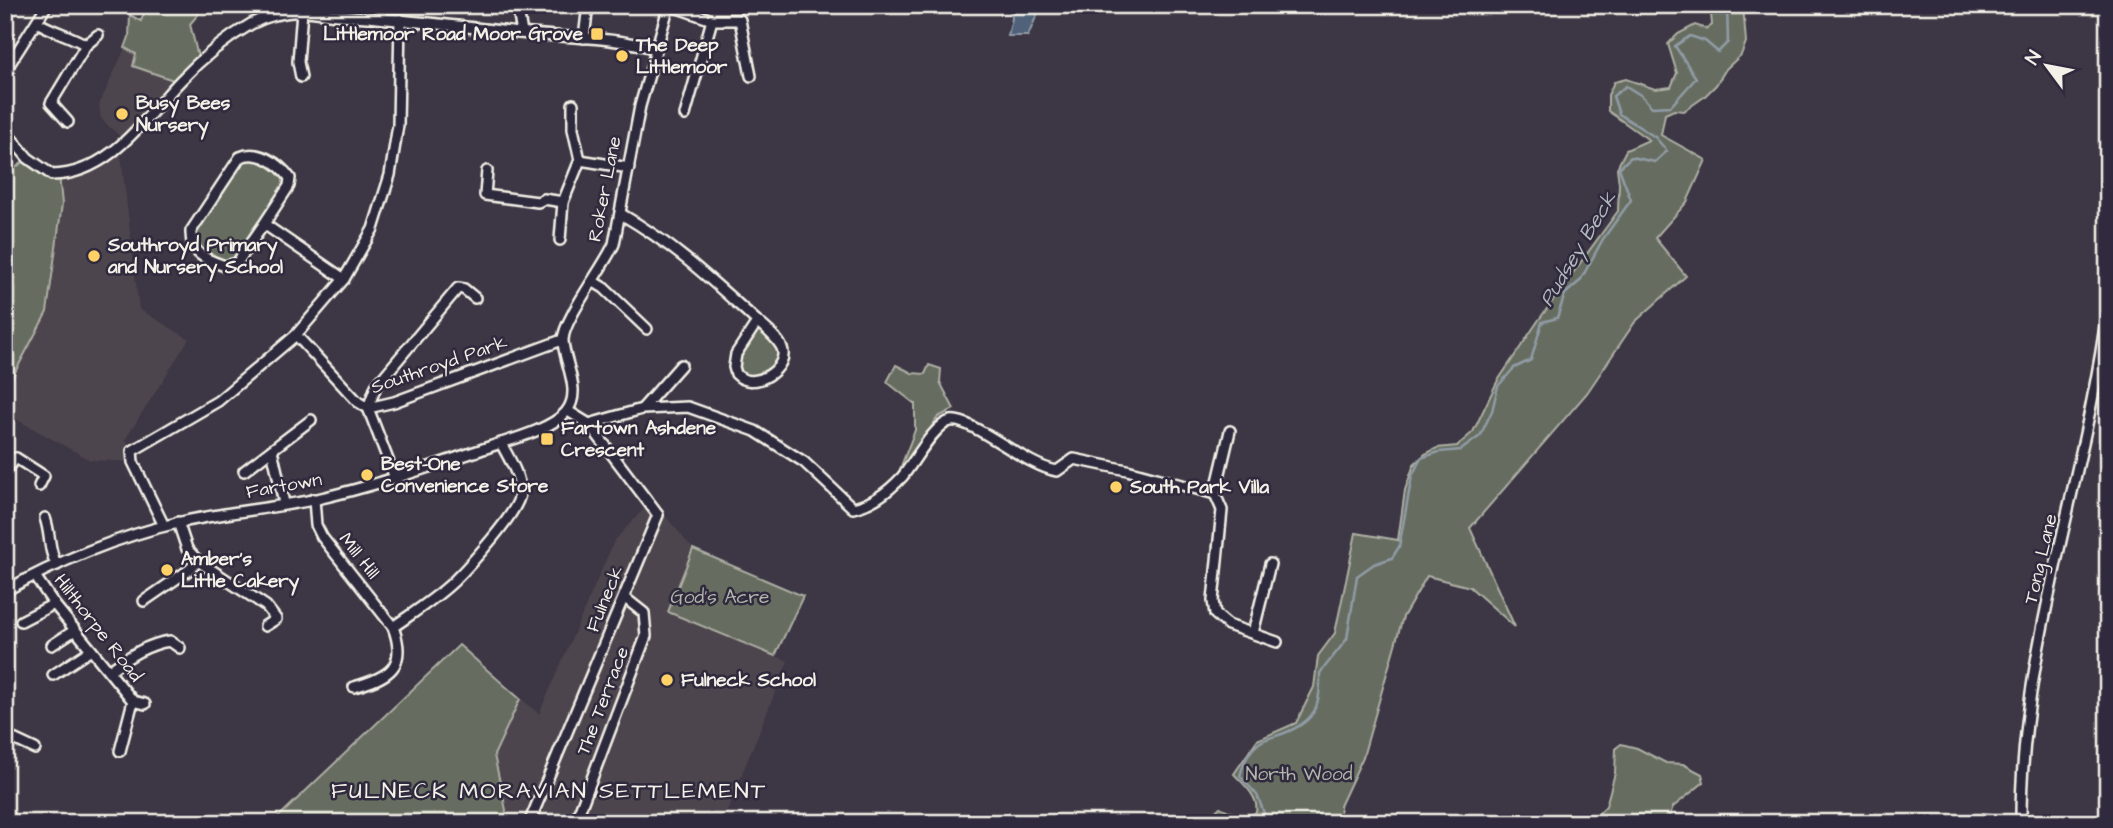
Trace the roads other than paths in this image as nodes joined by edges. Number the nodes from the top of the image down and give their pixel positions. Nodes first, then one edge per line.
1 (47, 5) edge
2 (382, 5) edge
3 (517, 5) edge
4 (588, 5) edge
5 (669, 5) edge
6 (280, 9) edge
7 (302, 11) junction
8 (381, 17) junction
9 (401, 19) junction
10 (712, 20) junction
11 (37, 22) junction
12 (522, 33) junction
13 (98, 35) dead end
14 (584, 38) junction
15 (86, 46) junction
16 (656, 49) junction
17 (5, 71) edge
18 (302, 76) dead end
19 (751, 76) dead end
20 (573, 104) dead end
21 (685, 115) dead end
22 (68, 122) dead end
23 (6, 134) edge
24 (580, 160) junction
25 (629, 168) junction
26 (487, 171) dead end
27 (563, 202) junction
28 (621, 214) junction
29 (264, 224) junction
30 (560, 240) dead end
31 (344, 279) junction
32 (594, 282) junction
33 (475, 298) dead end
34 (2108, 305) edge
35 (757, 322) junction
36 (647, 329) dead end
37 (296, 335) junction
38 (562, 340) junction
39 (681, 365) dead end
40 (368, 408) junction
41 (642, 409) junction
42 (568, 411) junction
43 (311, 420) dead end
44 (589, 424) junction
45 (1230, 431) dead end
46 (501, 443) junction
47 (272, 450) junction
48 (5, 471) edge
49 (244, 471) dead end
50 (395, 478) junction
51 (39, 486) dead end
52 (1215, 494) junction
53 (313, 499) junction
54 (284, 503) junction
55 (45, 517) dead end
56 (177, 523) junction
57 (164, 526) junction
58 (198, 561) junction
59 (1269, 564) dead end
60 (57, 565) junction
61 (35, 576) junction
62 (5, 591) edge
63 (625, 598) junction
64 (144, 601) dead end
65 (54, 604) junction
66 (21, 621) dead end
67 (265, 626) dead end
68 (393, 627) junction
69 (75, 630) junction
70 (1253, 633) junction
71 (1278, 642) dead end
72 (52, 645) dead end
73 (180, 648) dead end
74 (91, 650) junction
75 (109, 671) junction
76 (54, 675) dead end
77 (354, 687) dead end
78 (133, 701) junction
79 (145, 704) dead end
80 (5, 735) edge
81 (35, 749) dead end
82 (120, 751) dead end
83 (529, 823) edge
84 (575, 823) edge
85 (2021, 823) edge

1 - 11 street
2 - 8 street
3 - 12 street
4 - 14 street
5 - 10 street
5 - 16 street, Roker Lane
6 - 7 street
6 - 23 street
7 - 8 street
7 - 18 street
8 - 9 street
9 - 12 street
9 - 31 street
10 - 19 street
10 - 21 street
11 - 15 street
11 - 17 street
12 - 14 street
13 - 15 street
14 - 16 street
15 - 22 street
16 - 25 street, Roker Lane
20 - 24 street
24 - 25 street
24 - 27 street
25 - 28 street, Roker Lane
26 - 27 street
27 - 30 street
28 - 32 street, Roker Lane
28 - 35 street
29 - 29 street
29 - 31 street
31 - 37 street
32 - 36 street
32 - 38 street, Roker Lane
33 - 40 street, Southroyd Park
34 - 85 street, Tong Lane
35 - 35 street
37 - 40 street
37 - 57 street
38 - 40 street, Southroyd Park
38 - 42 street
39 - 41 street
40 - 50 street
41 - 44 street
41 - 52 street
42 - 44 street, Fulneck
42 - 46 street, Fartown
43 - 47 street
44 - 63 street, Fulneck
45 - 52 street
46 - 50 street, Fartown
46 - 68 street
47 - 49 street
47 - 54 street
48 - 51 street
50 - 53 street, Fartown
52 - 70 street
53 - 54 street, Fartown
53 - 68 street, Mill Hill
54 - 56 street, Fartown
55 - 60 street
56 - 57 street, Fartown
56 - 58 street
57 - 60 street, Fartown
58 - 64 street
58 - 67 street
59 - 70 street
60 - 61 street, Fartown
61 - 62 street, Fartown
61 - 65 street, Hillthorpe Road
63 - 83 street, Fulneck
63 - 84 street, The Terrace
65 - 66 street
65 - 69 street, Hillthorpe Road
68 - 77 street
69 - 72 street
69 - 74 street, Hillthorpe Road
70 - 71 street
73 - 75 street
74 - 75 street, Hillthorpe Road
74 - 76 street
75 - 78 street, Hillthorpe Road
78 - 79 street, Hillthorpe Road
78 - 82 street, Hillthorpe Road
80 - 81 street

